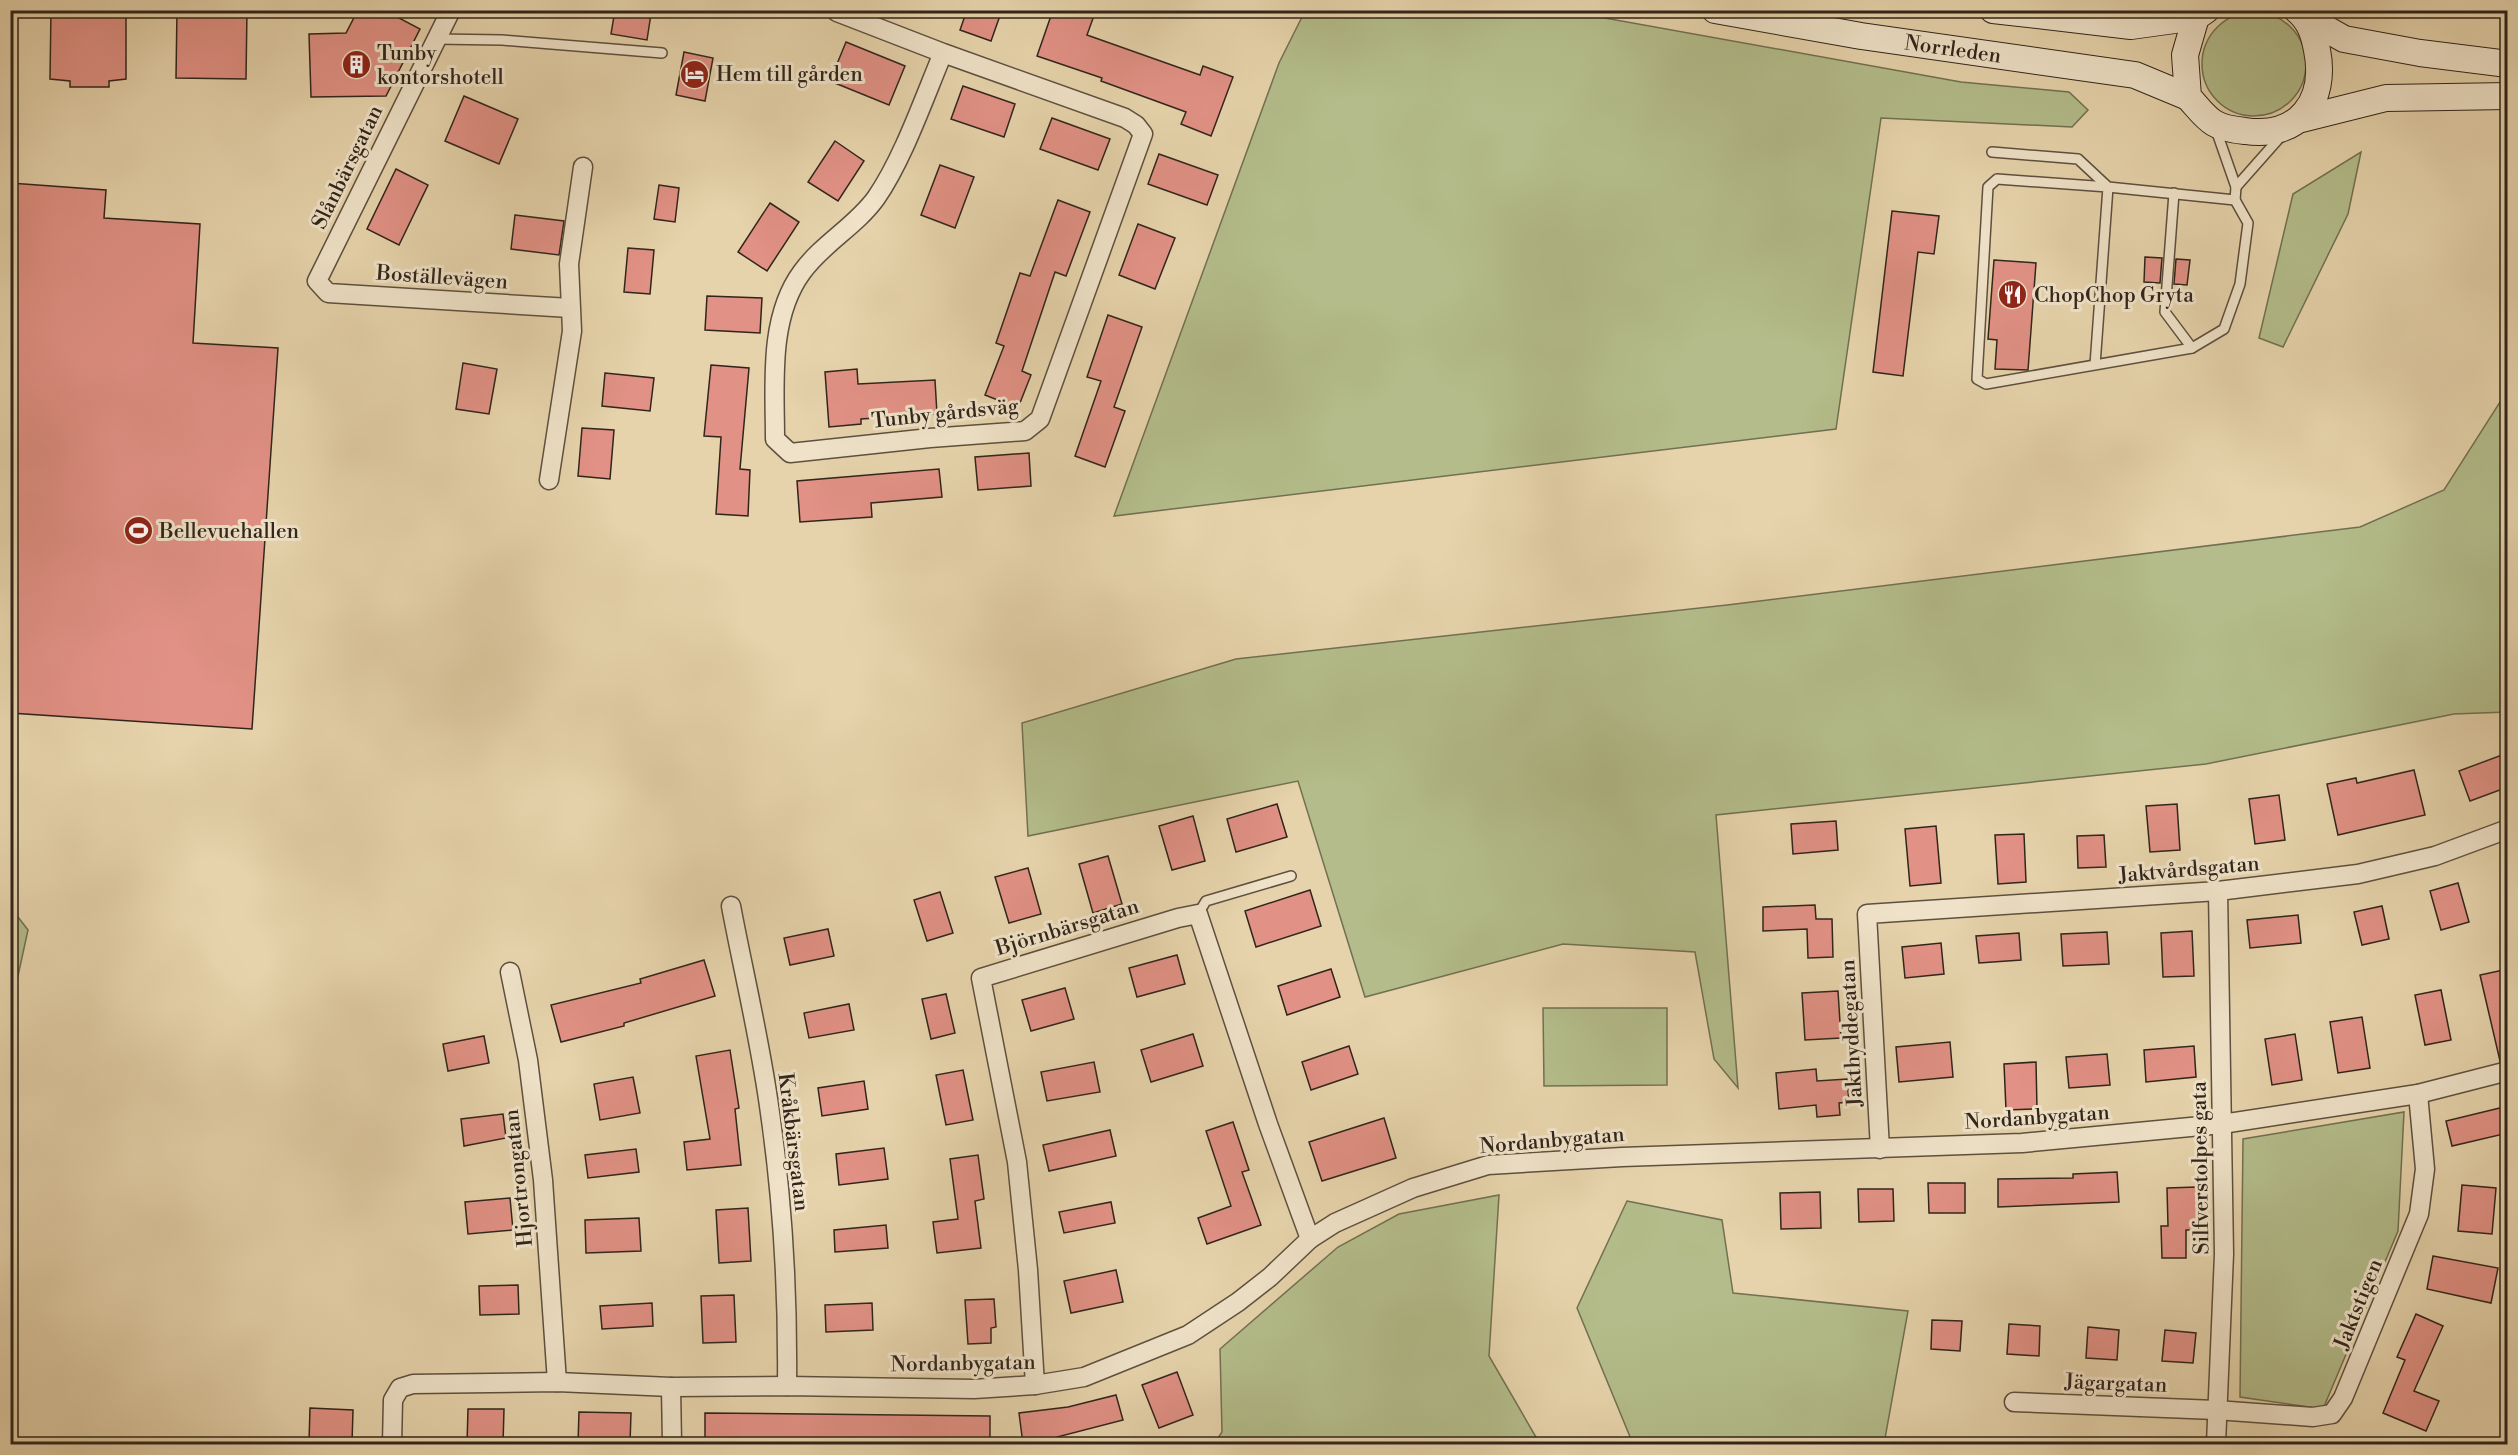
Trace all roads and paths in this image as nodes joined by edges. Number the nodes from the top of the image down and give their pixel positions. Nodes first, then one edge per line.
1 (451, 10) edge
2 (1715, 10) edge
3 (1993, 10) edge
4 (832, 11) edge
5 (2201, 14) edge
6 (2302, 14) edge
7 (436, 39) junction
8 (943, 53) junction
9 (662, 54) dead end
10 (2508, 64) edge
11 (2508, 96) edge
12 (2188, 97) junction
13 (2214, 123) junction
14 (2296, 123) junction
15 (1992, 152) dead end
16 (583, 167) dead end
17 (2108, 187) junction
18 (2236, 187) junction
19 (2174, 194) junction
20 (2235, 200) junction
21 (317, 280) joint
22 (570, 308) junction
23 (2192, 348) junction
24 (2095, 365) junction
25 (549, 480) dead end
26 (2508, 829) edge
27 (1290, 876) dead end
28 (2218, 891) junction
29 (731, 906) dead end
30 (1198, 914) junction
31 (1867, 914) joint
32 (510, 972) dead end
33 (2508, 1071) edge
34 (2418, 1094) junction
35 (2222, 1124) junction
36 (1880, 1149) junction
37 (1310, 1239) junction
38 (557, 1382) junction
39 (1035, 1385) junction
40 (787, 1386) junction
41 (671, 1387) junction
42 (2014, 1402) dead end
43 (2216, 1410) junction
44 (392, 1444) edge
45 (672, 1444) edge
46 (2216, 1444) edge

1 - 7 street, Slånbärsgatan
2 - 12 main road, Norrleden
3 - 5 main road, Norrleden
4 - 8 street, Tunby gårdsväg
5 - 12 main road
6 - 10 main road
6 - 14 main road
7 - 9 lane
7 - 21 street, Slånbärsgatan
8 - 8 street, Tunby gårdsväg
11 - 14 main road
12 - 13 main road
13 - 14 main road
13 - 18 lane
14 - 18 lane
15 - 17 lane
16 - 22 street
17 - 19 lane
17 - 24 lane
17 - 24 lane
18 - 20 lane
19 - 20 lane
19 - 23 lane
20 - 23 lane
21 - 22 street, Boställevägen
22 - 25 street
23 - 24 lane
26 - 28 street, Jaktvårdsgatan
27 - 30 lane
28 - 31 street, Jaktvårdsgatan
28 - 35 street, Silfverstolpes gata
29 - 40 street, Kråkbärsgatan
30 - 37 street
30 - 39 street, Björnbärsgatan
31 - 36 street, Jakthyddegatan
32 - 38 street, Hjortrongatan
33 - 34 street, Nordanbygatan
34 - 35 street, Nordanbygatan
34 - 43 street, Jaktstigen
35 - 36 street, Nordanbygatan
35 - 43 street, Silfverstolpes gata
36 - 37 street, Nordanbygatan
37 - 39 street, Nordanbygatan
38 - 41 street, Nordanbygatan
38 - 44 street, Nordanbygatan
39 - 40 street, Nordanbygatan
40 - 41 street, Nordanbygatan
41 - 45 street
42 - 43 street, Jägargatan
43 - 46 street, Silfverstolpes gata

